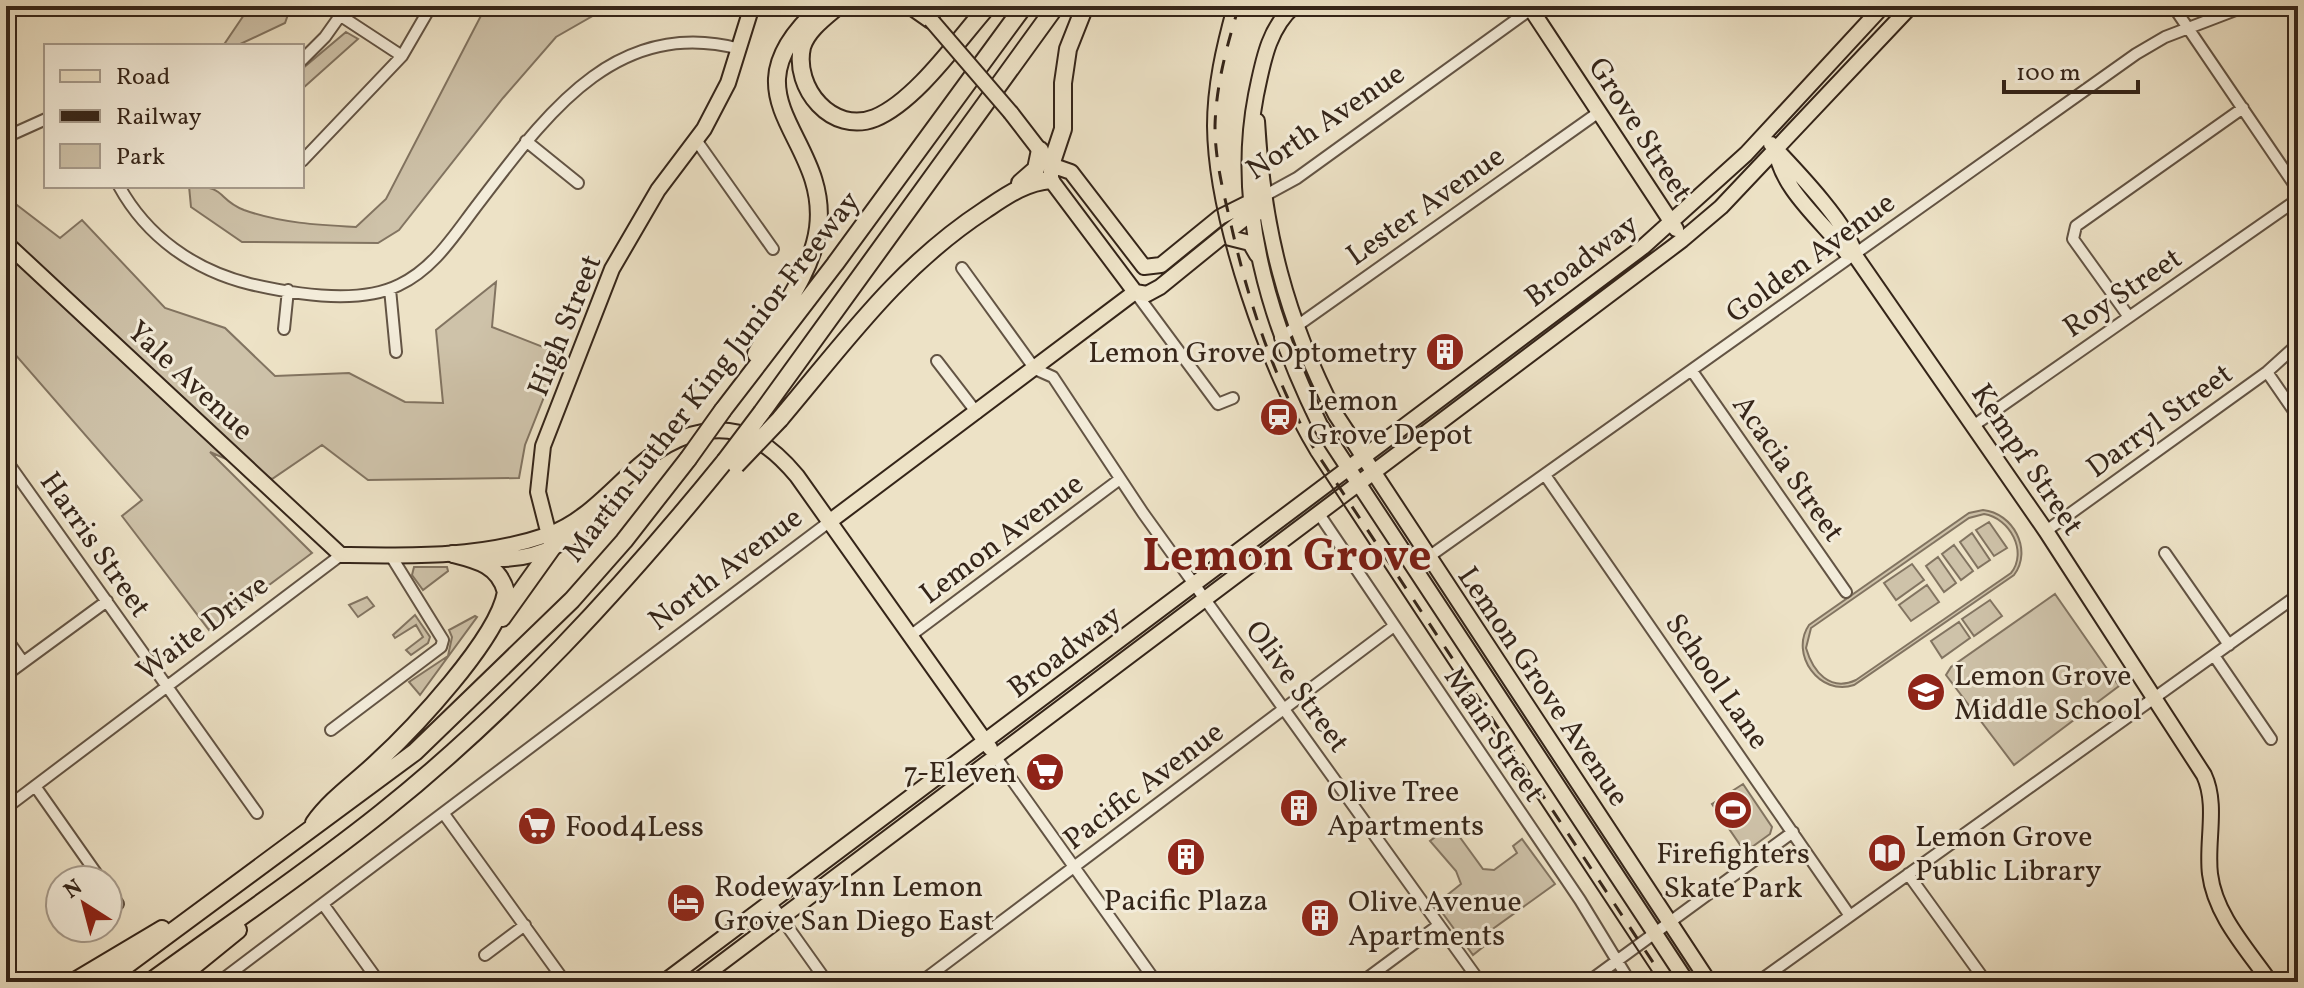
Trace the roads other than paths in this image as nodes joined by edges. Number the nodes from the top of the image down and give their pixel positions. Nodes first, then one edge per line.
1 (431, 6) edge
2 (752, 6) edge
3 (822, 6) edge
4 (838, 6) edge
5 (911, 6) edge
6 (919, 6) edge
7 (988, 6) edge
8 (1024, 6) edge
9 (1056, 6) edge
10 (1085, 6) edge
11 (1294, 6) edge
12 (1883, 6) edge
13 (1911, 6) edge
14 (2173, 6) edge
15 (2246, 6) edge
16 (1530, 8) edge
17 (344, 11) edge
18 (931, 20) junction
19 (2187, 28) junction
20 (740, 49) junction
21 (402, 56) junction
22 (304, 58) edge
23 (2243, 108) junction
24 (1599, 112) junction
25 (44, 120) edge
26 (1763, 135) junction
27 (6, 137) edge
28 (696, 140) junction
29 (526, 141) junction
30 (1776, 148) junction
31 (1040, 150) junction
32 (304, 159) edge
33 (1051, 173) junction
34 (578, 183) dead end
35 (120, 188) edge
36 (2298, 190) edge
37 (1011, 193) junction
38 (2298, 199) edge
39 (1259, 205) junction
40 (1101, 212) junction
41 (1077, 216) junction
42 (1672, 223) junction
43 (1226, 237) junction
44 (1682, 240) junction
45 (6, 243) edge
46 (773, 249) dead end
47 (1854, 254) junction
48 (1144, 267) junction
49 (962, 268) dead end
50 (1262, 271) junction
51 (390, 289) junction
52 (288, 290) junction
53 (1135, 292) junction
54 (2129, 317) junction
55 (1294, 327) junction
56 (284, 329) dead end
57 (1280, 338) junction
58 (2298, 344) edge
59 (396, 352) dead end
60 (937, 361) dead end
61 (1035, 369) junction
62 (1692, 371) junction
63 (2267, 372) junction
64 (1233, 398) dead end
65 (723, 410) junction
66 (977, 413) junction
67 (2298, 417) edge
68 (1973, 426) junction
69 (6, 460) edge
70 (1362, 460) junction
71 (731, 463) junction
72 (1349, 470) junction
73 (1371, 473) junction
74 (1545, 475) junction
75 (1120, 479) junction
76 (1358, 484) junction
77 (1319, 514) junction
78 (829, 522) junction
79 (2046, 531) junction
80 (550, 541) junction
81 (2165, 553) dead end
82 (453, 554) junction
83 (341, 555) junction
84 (391, 556) junction
85 (1427, 558) junction
86 (1413, 568) junction
87 (1196, 585) junction
88 (1846, 592) dead end
89 (2298, 595) edge
90 (1205, 598) junction
91 (107, 601) junction
92 (1394, 626) junction
93 (910, 636) junction
94 (6, 638) edge
95 (482, 641) junction
96 (2229, 645) junction
97 (2215, 657) junction
98 (23, 662) junction
99 (6, 675) edge
100 (166, 686) junction
101 (2156, 696) junction
102 (1284, 709) junction
103 (331, 730) dead end
104 (2271, 739) dead end
105 (985, 741) junction
106 (995, 756) junction
107 (35, 786) junction
108 (6, 808) edge
109 (257, 813) dead end
110 (444, 814) junction
111 (1793, 832) junction
112 (303, 837) junction
113 (90, 864) edge
114 (1074, 867) junction
115 (1908, 874) junction
116 (250, 878) junction
117 (272, 895) junction
118 (770, 902) junction
119 (323, 904) junction
120 (1850, 916) junction
121 (781, 918) junction
122 (1669, 921) junction
123 (525, 925) junction
124 (1439, 925) junction
125 (1654, 932) junction
126 (485, 955) dead end
127 (1616, 961) junction
128 (1771, 978) edge
129 (73, 982) edge
130 (104, 982) edge
131 (150, 982) edge
132 (174, 982) edge
133 (219, 982) edge
134 (379, 982) edge
135 (565, 982) edge
136 (664, 982) edge
137 (696, 982) edge
138 (827, 982) edge
139 (921, 982) edge
140 (1156, 982) edge
141 (1362, 982) edge
142 (1480, 982) edge
143 (1588, 982) edge
144 (1630, 982) edge
145 (1687, 982) edge
146 (1709, 982) edge
147 (1758, 982) edge
148 (1986, 982) edge
149 (2270, 982) edge

1 - 21 street
2 - 20 main road, High Street
3 - 65 highway
4 - 7 highway
5 - 18 highway
6 - 18 main road
8 - 65 highway, Martin Luther King Junior Freeway
9 - 71 highway, Martin Luther King Junior Freeway, bridge
10 - 33 highway
11 - 39 main road, Lemon Grove Avenue
12 - 26 main road, Broadway
13 - 30 main road, Broadway
14 - 19 street
15 - 19 street, Golden Avenue
16 - 24 main road, Grove Street
16 - 39 street, North Avenue
17 - 21 street
17 - 22 street
18 - 31 main road, bridge
19 - 23 street
19 - 47 street, Golden Avenue
20 - 28 main road, High Street
20 - 29 street
21 - 32 street
23 - 36 street
23 - 54 street
24 - 42 main road, Grove Street
24 - 55 street, Lester Avenue
25 - 27 street
26 - 30 main road, Kempf Street
26 - 42 main road, Broadway
28 - 46 street
28 - 80 main road, High Street
29 - 34 street
29 - 51 street
30 - 44 main road, Broadway
30 - 47 main road, Kempf Street
31 - 33 main road
31 - 37 highway
33 - 37 highway
33 - 40 main road
33 - 41 main road
35 - 52 street
37 - 71 highway, bridge
38 - 54 street, Roy Street
39 - 43 main road, North Avenue
39 - 48 main road, North Avenue
39 - 50 main road, Lemon Grove Avenue
39 - 55 main road, Lemon Grove Avenue
40 - 41 main road
40 - 48 main road
41 - 53 main road
42 - 44 main road, Grove Street
42 - 70 main road, Broadway
43 - 50 main road
43 - 53 main road, North Avenue
44 - 73 main road, Broadway
45 - 83 main road, Yale Avenue
47 - 62 street, Golden Avenue
47 - 68 main road, Kempf Street
48 - 53 main road
49 - 61 street, Olive Street
50 - 57 main road, Lemon Grove Avenue
51 - 52 street
51 - 59 street
52 - 56 street
53 - 61 main road, North Avenue
53 - 64 street
54 - 68 street, Roy Street
55 - 57 street, Lester Avenue
55 - 70 main road, Lemon Grove Avenue
57 - 72 main road, Lemon Grove Avenue
58 - 63 street, Darryl Street
60 - 66 street
61 - 66 main road, North Avenue
61 - 75 street, Olive Street
62 - 74 street, Golden Avenue
62 - 88 street, Acacia Street
63 - 67 street
63 - 79 street, Darryl Street
65 - 112 highway, Martin Luther King Junior Freeway, bridge
66 - 78 main road, North Avenue
68 - 79 main road, Kempf Street
69 - 91 street, Harris Street
70 - 72 main road, Broadway
70 - 73 main road, Lemon Grove Avenue
71 - 117 highway, Martin Luther King Junior Freeway
72 - 76 main road, Lemon Grove Avenue
72 - 87 main road, Broadway
73 - 76 main road, Broadway
73 - 85 main road, Lemon Grove Avenue
74 - 85 street, Golden Avenue
74 - 111 street, School Lane
75 - 87 street, Olive Street
75 - 93 street, Lemon Avenue
76 - 77 main road, Broadway
76 - 86 main road, Lemon Grove Avenue
77 - 90 main road, Broadway
77 - 92 street, Main Street
78 - 80 main road
78 - 93 main road
78 - 110 street, North Avenue
79 - 101 main road, Kempf Street
80 - 82 main road
80 - 95 highway
81 - 96 street
82 - 84 main road
82 - 95 highway
83 - 84 main road
83 - 100 street, Waite Drive
84 - 103 street
85 - 86 street, Golden Avenue
85 - 122 main road, Lemon Grove Avenue
86 - 125 main road, Lemon Grove Avenue
87 - 90 street, Olive Street
87 - 105 main road, Broadway
89 - 96 street
90 - 102 street, Olive Street
90 - 106 main road, Broadway
91 - 98 street
91 - 100 street, Harris Street
92 - 102 street, Pacific Avenue
92 - 127 street, Main Street
93 - 105 main road
94 - 98 street
95 - 112 highway
96 - 97 street
97 - 101 street
97 - 104 street
98 - 99 street
100 - 107 street, Waite Drive
100 - 109 street, Harris Street
101 - 115 street
101 - 149 main road, Kempf Street
102 - 114 street, Pacific Avenue
102 - 124 street, Olive Street
105 - 106 main road
105 - 118 main road, Broadway
106 - 114 street
106 - 121 main road, Broadway
107 - 108 street, Waite Drive
107 - 113 street
110 - 119 street, North Avenue
110 - 123 street
111 - 120 street, School Lane
111 - 122 street
112 - 116 highway, Martin Luther King Junior Freeway
114 - 139 street, Pacific Avenue
114 - 140 street
115 - 120 street
115 - 148 street
116 - 129 highway
116 - 130 highway, Martin Luther King Junior Freeway
117 - 131 highway, Martin Luther King Junior Freeway
117 - 132 highway
118 - 121 street
118 - 136 main road, Broadway
119 - 133 street, North Avenue
119 - 134 street
120 - 128 street
121 - 137 main road, Broadway
121 - 138 street
122 - 125 street
122 - 146 main road, Lemon Grove Avenue
123 - 126 street
123 - 135 street
124 - 141 street
124 - 142 street, Olive Street
125 - 127 street
125 - 145 main road, Lemon Grove Avenue
127 - 143 street
127 - 144 street, Main Street
128 - 147 street

